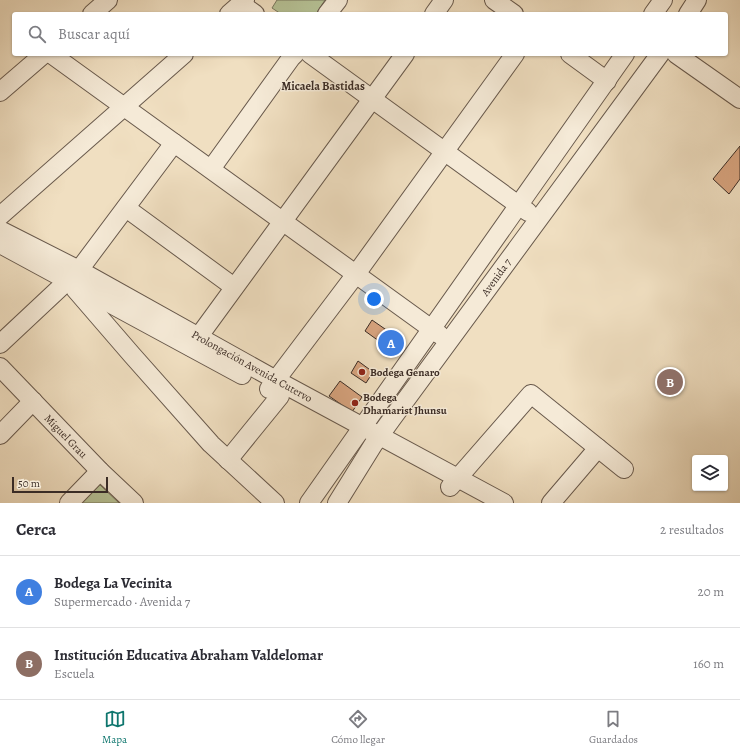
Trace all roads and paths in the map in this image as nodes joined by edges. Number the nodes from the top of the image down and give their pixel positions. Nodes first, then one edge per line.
1 (108, 0) edge
2 (338, 0) edge
3 (444, 0) edge
4 (494, 0) edge
5 (698, 0) edge
6 (94, 12) edge
7 (329, 12) edge
8 (435, 12) edge
9 (511, 12) edge
10 (689, 12) edge
11 (42, 56) edge
12 (54, 56) edge
13 (182, 56) edge
14 (293, 56) edge
15 (313, 56) edge
16 (404, 56) edge
17 (514, 56) edge
18 (573, 56) edge
19 (624, 56) edge
20 (659, 56) edge
21 (679, 56) edge
22 (608, 81) junction
23 (0, 92) edge
24 (372, 98) junction
25 (740, 99) edge
26 (125, 106) junction
27 (174, 143) junction
28 (444, 151) junction
29 (211, 169) junction
30 (519, 206) junction
31 (126, 208) junction
32 (0, 216) edge
33 (538, 220) junction
34 (283, 221) junction
35 (0, 230) edge
36 (0, 244) edge
37 (356, 274) junction
38 (73, 275) junction
39 (234, 288) junction
40 (431, 328) junction
41 (449, 341) junction
42 (194, 342) junction
43 (0, 344) edge
44 (0, 367) edge
45 (275, 388) junction
46 (33, 401) junction
47 (360, 432) junction
48 (0, 435) edge
49 (377, 441) junction
50 (598, 448) junction
51 (228, 460) junction
52 (624, 468) dead end
53 (100, 471) junction
54 (453, 482) junction
55 (69, 503) edge
56 (134, 503) edge
57 (275, 503) edge
58 (310, 503) edge
59 (337, 503) edge
60 (478, 503) edge
61 (504, 503) edge
62 (551, 503) edge

1 - 6 street
2 - 7 street
3 - 8 street
4 - 9 street
5 - 10 street
11 - 23 street
12 - 26 street
13 - 26 street
14 - 29 street
15 - 24 street
16 - 24 street
17 - 28 street
18 - 22 street
19 - 22 street, Avenida 7
20 - 33 street, Avenida 7
21 - 25 street
22 - 30 street, Avenida 7
24 - 28 street
24 - 34 street
26 - 27 street
26 - 32 street
27 - 29 street
27 - 31 street
28 - 30 street
28 - 37 street
29 - 34 street
30 - 33 street
30 - 40 street, Avenida 7
31 - 38 street
31 - 39 street
33 - 41 street, Avenida 7
34 - 37 street
34 - 39 street
35 - 38 street, Prolongación Avenida Cutervo
36 - 38 street, Prolongación Avenida Cutervo
37 - 40 street
37 - 45 street
38 - 42 street, Prolongación Avenida Cutervo
38 - 43 street
38 - 51 street
39 - 42 street
40 - 41 street
40 - 47 street, Avenida 7
41 - 49 street, Avenida 7
42 - 45 street, Prolongación Avenida Cutervo
44 - 46 street, Miguel Grau
45 - 47 street, Prolongación Avenida Cutervo
45 - 51 street
46 - 48 street
46 - 53 street, Miguel Grau
47 - 49 street, Prolongación Avenida Cutervo
47 - 58 street, Avenida 7
49 - 54 street, Prolongación Avenida Cutervo
49 - 59 street, Avenida 7
50 - 52 street
50 - 54 street
50 - 62 street
51 - 57 street
53 - 55 street
53 - 56 street, Miguel Grau
54 - 60 street, Prolongación Avenida Cutervo
54 - 61 street, Prolongación Avenida Cutervo

